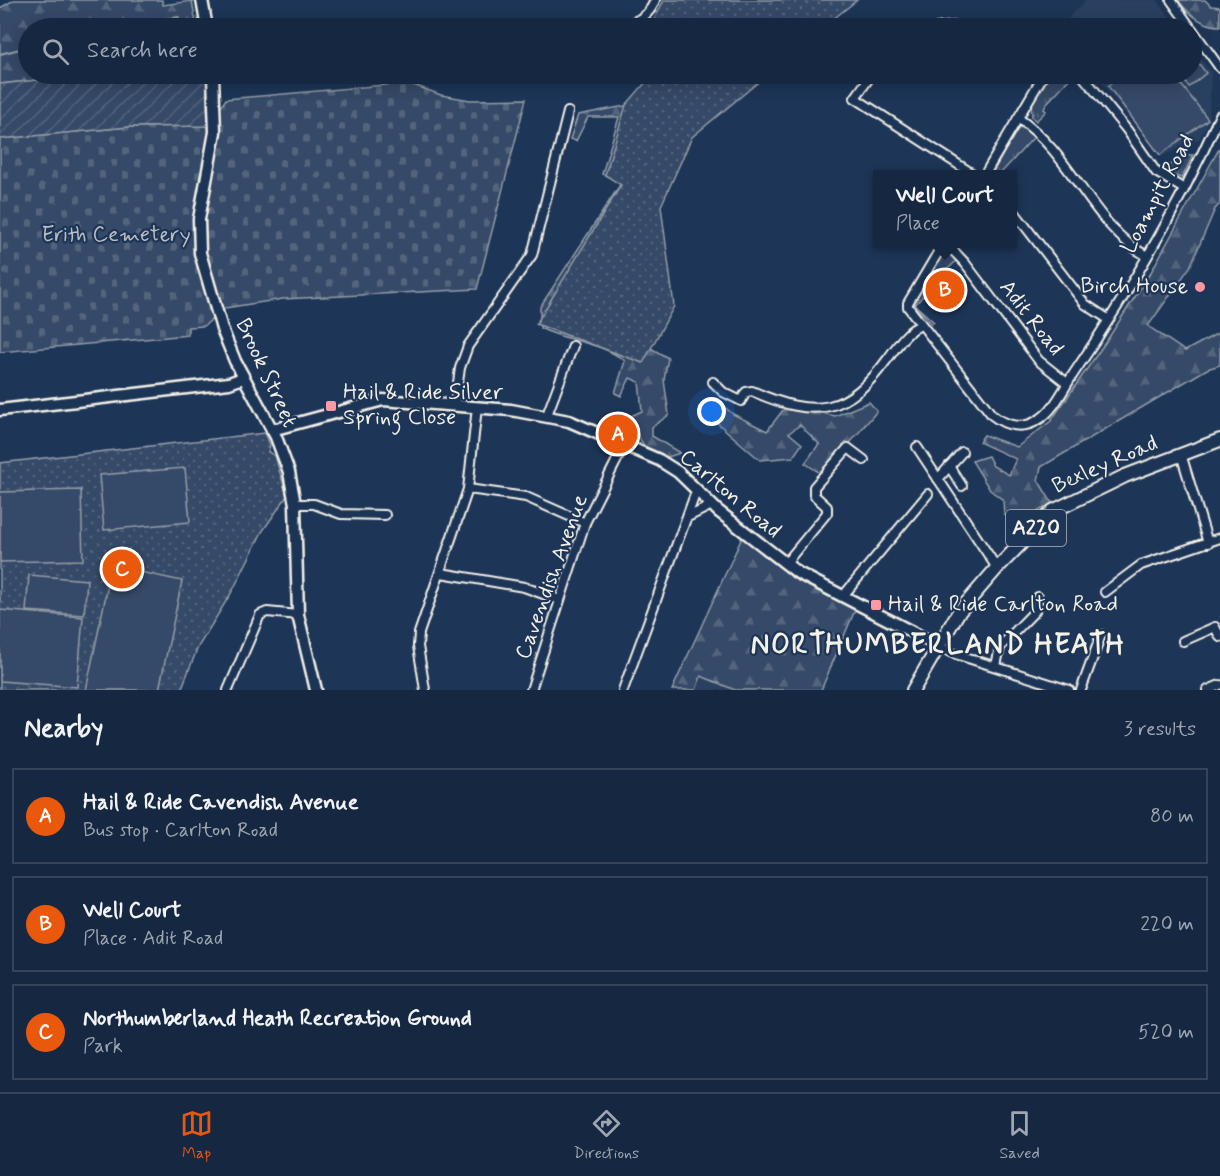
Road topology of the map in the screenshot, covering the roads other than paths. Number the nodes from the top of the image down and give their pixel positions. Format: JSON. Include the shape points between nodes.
{"nodes":[{"id":1,"x":202,"y":0,"type":"edge"},
{"id":2,"x":655,"y":0,"type":"edge"},
{"id":3,"x":1171,"y":0,"type":"edge"},
{"id":4,"x":205,"y":18,"type":"edge"},
{"id":5,"x":641,"y":18,"type":"edge"},
{"id":6,"x":1183,"y":18,"type":"edge"},
{"id":7,"x":1202,"y":44,"type":"edge"},
{"id":8,"x":1220,"y":68,"type":"edge"},
{"id":9,"x":213,"y":84,"type":"edge"},
{"id":10,"x":865,"y":84,"type":"edge"},
{"id":11,"x":1038,"y":84,"type":"edge"},
{"id":12,"x":1089,"y":84,"type":"edge"},
{"id":13,"x":568,"y":112,"type":"dead end"},
{"id":14,"x":1220,"y":115,"type":"edge"},
{"id":15,"x":1018,"y":118,"type":"junction"},
{"id":16,"x":967,"y":170,"type":"edge"},
{"id":17,"x":987,"y":170,"type":"edge"},
{"id":18,"x":1184,"y":189,"type":"junction"},
{"id":19,"x":1017,"y":216,"type":"edge"},
{"id":20,"x":942,"y":248,"type":"edge"},
{"id":21,"x":950,"y":248,"type":"edge"},
{"id":22,"x":1147,"y":256,"type":"junction"},
{"id":23,"x":1108,"y":320,"type":"junction"},
{"id":24,"x":921,"y":325,"type":"junction"},
{"id":25,"x":573,"y":346,"type":"dead end"},
{"id":26,"x":243,"y":378,"type":"junction"},
{"id":27,"x":713,"y":382,"type":"dead end"},
{"id":28,"x":1068,"y":383,"type":"junction"},
{"id":29,"x":455,"y":404,"type":"junction"},
{"id":30,"x":477,"y":407,"type":"junction"},
{"id":31,"x":0,"y":410,"type":"edge"},
{"id":32,"x":547,"y":416,"type":"junction"},
{"id":33,"x":272,"y":430,"type":"junction"},
{"id":34,"x":1220,"y":440,"type":"edge"},
{"id":35,"x":625,"y":444,"type":"junction"},
{"id":36,"x":917,"y":447,"type":"dead end"},
{"id":37,"x":962,"y":452,"type":"dead end"},
{"id":38,"x":1181,"y":454,"type":"junction"},
{"id":39,"x":864,"y":460,"type":"dead end"},
{"id":40,"x":949,"y":466,"type":"junction"},
{"id":41,"x":938,"y":479,"type":"junction"},
{"id":42,"x":962,"y":486,"type":"dead end"},
{"id":43,"x":468,"y":489,"type":"junction"},
{"id":44,"x":697,"y":489,"type":"junction"},
{"id":45,"x":927,"y":494,"type":"dead end"},
{"id":46,"x":295,"y":504,"type":"junction"},
{"id":47,"x":712,"y":505,"type":"junction"},
{"id":48,"x":385,"y":515,"type":"dead end"},
{"id":49,"x":688,"y":517,"type":"junction"},
{"id":50,"x":585,"y":523,"type":"junction"},
{"id":51,"x":1220,"y":538,"type":"edge"},
{"id":52,"x":1208,"y":543,"type":"junction"},
{"id":53,"x":785,"y":564,"type":"junction"},
{"id":54,"x":997,"y":568,"type":"junction"},
{"id":55,"x":441,"y":573,"type":"junction"},
{"id":56,"x":1105,"y":592,"type":"dead end"},
{"id":57,"x":843,"y":596,"type":"junction"},
{"id":58,"x":1038,"y":597,"type":"dead end"},
{"id":59,"x":560,"y":600,"type":"junction"},
{"id":60,"x":298,"y":615,"type":"junction"},
{"id":61,"x":1217,"y":626,"type":"edge"},
{"id":62,"x":1101,"y":635,"type":"dead end"},
{"id":63,"x":1220,"y":637,"type":"edge"},
{"id":64,"x":1183,"y":641,"type":"dead end"},
{"id":65,"x":939,"y":646,"type":"junction"},
{"id":66,"x":996,"y":666,"type":"junction"},
{"id":67,"x":1220,"y":684,"type":"edge"},
{"id":68,"x":228,"y":690,"type":"edge"},
{"id":69,"x":316,"y":690,"type":"edge"},
{"id":70,"x":425,"y":690,"type":"edge"},
{"id":71,"x":531,"y":690,"type":"edge"},
{"id":72,"x":623,"y":690,"type":"edge"},
{"id":73,"x":913,"y":690,"type":"edge"},
{"id":74,"x":1069,"y":690,"type":"edge"},
{"id":75,"x":1081,"y":690,"type":"edge"},
{"id":76,"x":1208,"y":690,"type":"edge"}],
"edges":[{"from":1,"to":4,"type":"street"},
{"from":2,"to":5,"type":"street"},
{"from":3,"to":6,"type":"street"},
{"from":7,"to":8,"type":"street"},
{"from":9,"to":26,"type":"street","name":"Brook Street","via":[[215,132],[199,219],[200,253],[222,328]]},
{"from":10,"to":16,"type":"street","via":[[855,98]]},
{"from":11,"to":15,"type":"street"},
{"from":12,"to":18,"type":"street","via":[[1156,172]]},
{"from":13,"to":29,"type":"street","via":[[532,255],[468,346],[459,368]]},
{"from":14,"to":18,"type":"street","name":"Loampit Road"},
{"from":15,"to":17,"type":"street"},
{"from":15,"to":22,"type":"street","via":[[1044,138],[1124,242]]},
{"from":18,"to":22,"type":"street","name":"Loampit Road"},
{"from":19,"to":23,"type":"street","via":[[1085,304]]},
{"from":20,"to":24,"type":"street","name":"Loampit Road","via":[[908,303]]},
{"from":21,"to":28,"type":"street","name":"Adit Road","via":[[1039,362]]},
{"from":22,"to":23,"type":"street","name":"Loampit Road"},
{"from":23,"to":28,"type":"street","name":"Loampit Road"},
{"from":24,"to":27,"type":"street","via":[[904,338],[868,385],[831,407],[783,405],[752,391],[746,392],[741,401]]},
{"from":24,"to":28,"type":"street","name":"Loampit Road","via":[[987,410],[1004,423],[1023,426],[1037,421]]},
{"from":25,"to":32,"type":"street"},
{"from":26,"to":31,"type":"street","via":[[229,383]]},
{"from":26,"to":33,"type":"street","name":"Brook Street"},
{"from":29,"to":30,"type":"street","name":"Carlton Road"},
{"from":29,"to":33,"type":"street","name":"Carlton Road","via":[[383,400]]},
{"from":30,"to":32,"type":"street","name":"Carlton Road"},
{"from":30,"to":43,"type":"street"},
{"from":32,"to":35,"type":"street","name":"Carlton Road"},
{"from":33,"to":46,"type":"street","name":"Brook Street","via":[[286,462]]},
{"from":34,"to":38,"type":"main road","name":"Bexley Road","number":"A220"},
{"from":35,"to":44,"type":"street","name":"Carlton Road","via":[[678,472]]},
{"from":35,"to":50,"type":"street","name":"Cavendish Avenue"},
{"from":36,"to":41,"type":"street"},
{"from":37,"to":40,"type":"street"},
{"from":38,"to":52,"type":"street"},
{"from":38,"to":54,"type":"main road","name":"Bexley Road","number":"A220","via":[[1053,511]]},
{"from":39,"to":53,"type":"street","via":[[848,448],[814,487],[814,495],[827,507],[827,513]]},
{"from":40,"to":41,"type":"street"},
{"from":40,"to":42,"type":"street"},
{"from":41,"to":54,"type":"street"},
{"from":43,"to":50,"type":"street","via":[[526,497]]},
{"from":43,"to":55,"type":"street"},
{"from":44,"to":47,"type":"street","name":"Carlton Road"},
{"from":44,"to":49,"type":"street"},
{"from":45,"to":57,"type":"street"},
{"from":46,"to":48,"type":"street","via":[[314,504],[341,514]]},
{"from":46,"to":60,"type":"street","name":"Brook Street"},
{"from":47,"to":49,"type":"street"},
{"from":47,"to":53,"type":"street","name":"Carlton Road"},
{"from":49,"to":72,"type":"street"},
{"from":50,"to":59,"type":"street","name":"Cavendish Avenue"},
{"from":51,"to":52,"type":"street"},
{"from":52,"to":56,"type":"street","via":[[1141,565]]},
{"from":53,"to":57,"type":"street","name":"Carlton Road"},
{"from":54,"to":65,"type":"main road","name":"Bexley Road","number":"A220","via":[[958,613]]},
{"from":55,"to":59,"type":"street","via":[[524,587]]},
{"from":55,"to":70,"type":"street","via":[[419,633]]},
{"from":57,"to":65,"type":"street","name":"Carlton Road"},
{"from":58,"to":66,"type":"street","via":[[1035,611],[1000,648]]},
{"from":59,"to":71,"type":"street","name":"Cavendish Avenue"},
{"from":60,"to":68,"type":"street","via":[[260,615]]},
{"from":60,"to":69,"type":"street","name":"Brook Street"},
{"from":61,"to":63,"type":"street"},
{"from":61,"to":64,"type":"street"},
{"from":62,"to":75,"type":"street"},
{"from":65,"to":66,"type":"street"},
{"from":65,"to":73,"type":"main road","name":"Bexley Road","number":"A220"},
{"from":66,"to":74,"type":"street"},
{"from":67,"to":76,"type":"street"}]}
